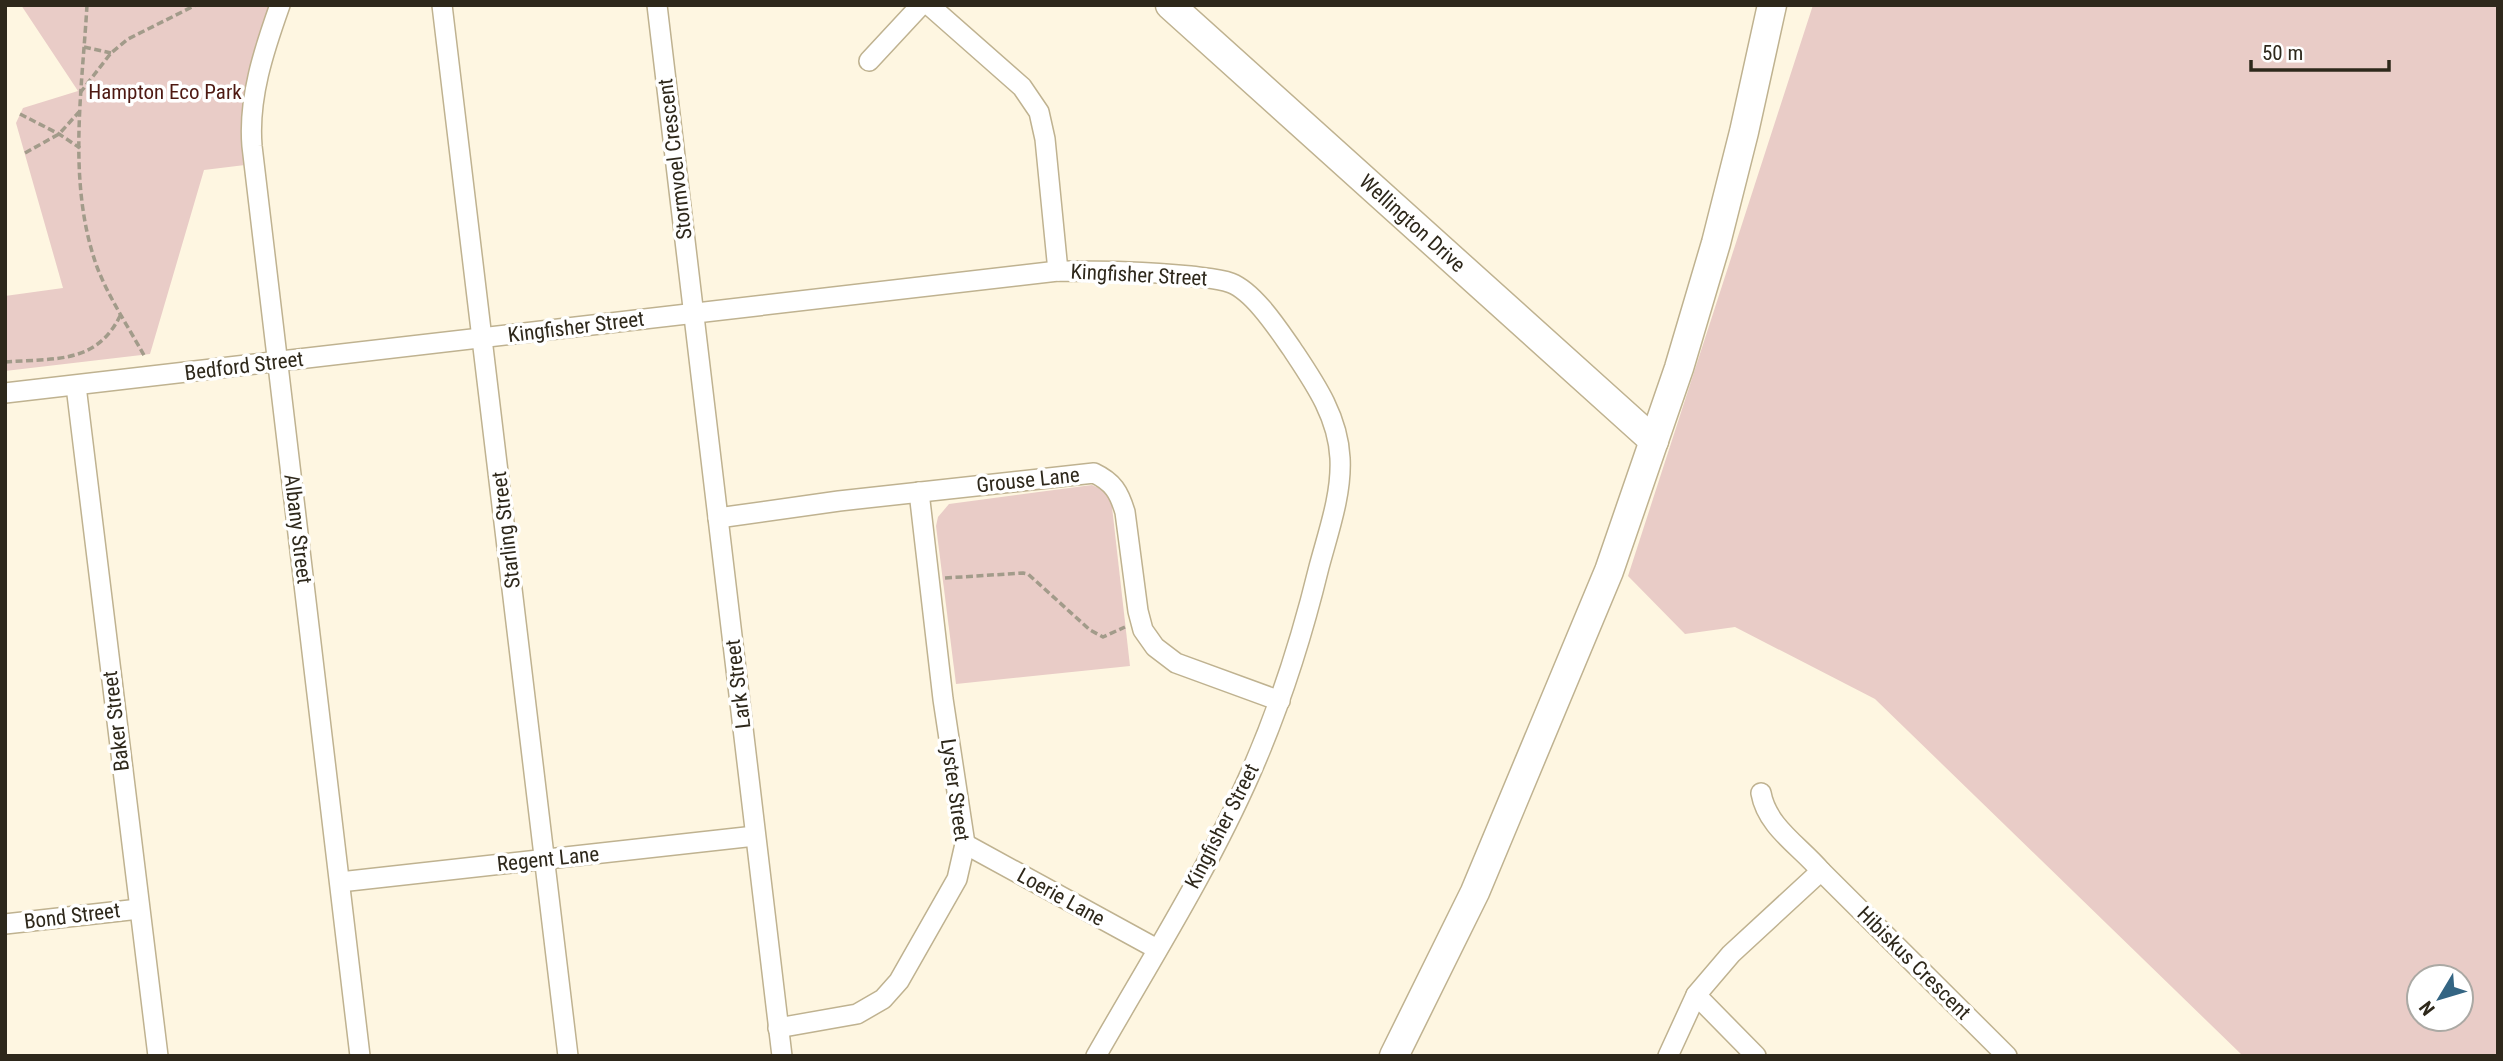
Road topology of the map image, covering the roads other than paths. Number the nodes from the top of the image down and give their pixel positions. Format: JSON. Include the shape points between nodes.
{"nodes":[{"id":1,"x":280,"y":5,"type":"edge"},
{"id":2,"x":442,"y":5,"type":"edge"},
{"id":3,"x":657,"y":5,"type":"edge"},
{"id":4,"x":920,"y":5,"type":"edge"},
{"id":5,"x":929,"y":5,"type":"edge"},
{"id":6,"x":1170,"y":5,"type":"edge"},
{"id":7,"x":1772,"y":5,"type":"edge"},
{"id":8,"x":869,"y":61,"type":"dead end"},
{"id":9,"x":1058,"y":271,"type":"junction"},
{"id":10,"x":694,"y":313,"type":"junction"},
{"id":11,"x":482,"y":338,"type":"junction"},
{"id":12,"x":276,"y":362,"type":"junction"},
{"id":13,"x":76,"y":386,"type":"junction"},
{"id":14,"x":5,"y":393,"type":"edge"},
{"id":15,"x":1654,"y":440,"type":"junction"},
{"id":16,"x":919,"y":492,"type":"junction"},
{"id":17,"x":718,"y":518,"type":"junction"},
{"id":18,"x":1280,"y":701,"type":"junction"},
{"id":19,"x":1761,"y":793,"type":"dead end"},
{"id":20,"x":755,"y":836,"type":"junction"},
{"id":21,"x":965,"y":844,"type":"junction"},
{"id":22,"x":545,"y":859,"type":"junction"},
{"id":23,"x":1821,"y":871,"type":"junction"},
{"id":24,"x":340,"y":882,"type":"junction"},
{"id":25,"x":139,"y":909,"type":"junction"},
{"id":26,"x":5,"y":924,"type":"edge"},
{"id":27,"x":1157,"y":949,"type":"junction"},
{"id":28,"x":1696,"y":995,"type":"junction"},
{"id":29,"x":778,"y":1028,"type":"junction"},
{"id":30,"x":158,"y":1056,"type":"edge"},
{"id":31,"x":360,"y":1056,"type":"edge"},
{"id":32,"x":568,"y":1056,"type":"edge"},
{"id":33,"x":782,"y":1056,"type":"edge"},
{"id":34,"x":1096,"y":1056,"type":"edge"},
{"id":35,"x":1394,"y":1056,"type":"edge"},
{"id":36,"x":1668,"y":1056,"type":"edge"},
{"id":37,"x":1756,"y":1056,"type":"edge"},
{"id":38,"x":2007,"y":1056,"type":"edge"}],
"edges":[{"from":1,"to":12,"type":"street","name":"Albany Street","via":[[257,82],[250,127]]},
{"from":2,"to":11,"type":"street","name":"Starling Street"},
{"from":3,"to":10,"type":"street","name":"Stormvoel Crescent"},
{"from":4,"to":8,"type":"street"},
{"from":5,"to":9,"type":"street","via":[[1022,87],[1039,112]]},
{"from":6,"to":15,"type":"main road","name":"Wellington Drive"},
{"from":7,"to":15,"type":"main road","via":[[1716,243]]},
{"from":9,"to":10,"type":"street","name":"Kingfisher Street"},
{"from":9,"to":18,"type":"street","name":"Kingfisher Street","via":[[1168,273],[1233,284],[1255,301],[1320,391],[1335,427],[1340,459],[1337,489],[1304,629]]},
{"from":10,"to":11,"type":"street","name":"Kingfisher Street"},
{"from":10,"to":17,"type":"street","name":"Lark Street"},
{"from":11,"to":12,"type":"street","name":"Bedford Street"},
{"from":11,"to":22,"type":"street","name":"Starling Street"},
{"from":12,"to":13,"type":"street","name":"Bedford Street"},
{"from":12,"to":24,"type":"street","name":"Albany Street"},
{"from":13,"to":14,"type":"street","name":"Bedford Street"},
{"from":13,"to":25,"type":"street","name":"Baker Street"},
{"from":15,"to":35,"type":"main road","via":[[1609,571],[1480,880]]},
{"from":16,"to":17,"type":"street","name":"Grouse Lane"},
{"from":16,"to":18,"type":"street","name":"Grouse Lane","via":[[1094,473],[1112,483],[1121,498],[1138,611],[1143,630],[1155,647],[1176,663]]},
{"from":16,"to":21,"type":"street","name":"Lyster Street"},
{"from":17,"to":20,"type":"street","name":"Lark Street"},
{"from":18,"to":27,"type":"street","name":"Kingfisher Street","via":[[1216,844]]},
{"from":19,"to":23,"type":"street","name":"Hibiskus Crescent","via":[[1771,820]]},
{"from":20,"to":22,"type":"street","name":"Regent Lane"},
{"from":20,"to":29,"type":"street","name":"Lark Street"},
{"from":21,"to":27,"type":"street","name":"Loerie Lane"},
{"from":21,"to":29,"type":"street","name":"Lyster Street","via":[[957,878],[899,981],[883,999],[857,1014]]},
{"from":22,"to":24,"type":"street","name":"Regent Lane"},
{"from":22,"to":32,"type":"street","name":"Starling Street"},
{"from":23,"to":28,"type":"street","via":[[1731,954]]},
{"from":23,"to":38,"type":"street","name":"Hibiskus Crescent"},
{"from":24,"to":31,"type":"street","name":"Albany Street"},
{"from":25,"to":26,"type":"street","name":"Bond Street"},
{"from":25,"to":30,"type":"street","name":"Baker Street"},
{"from":27,"to":34,"type":"street","name":"Kingfisher Street"},
{"from":28,"to":36,"type":"street"},
{"from":28,"to":37,"type":"street"},
{"from":29,"to":33,"type":"street","name":"Lark Street"}]}
